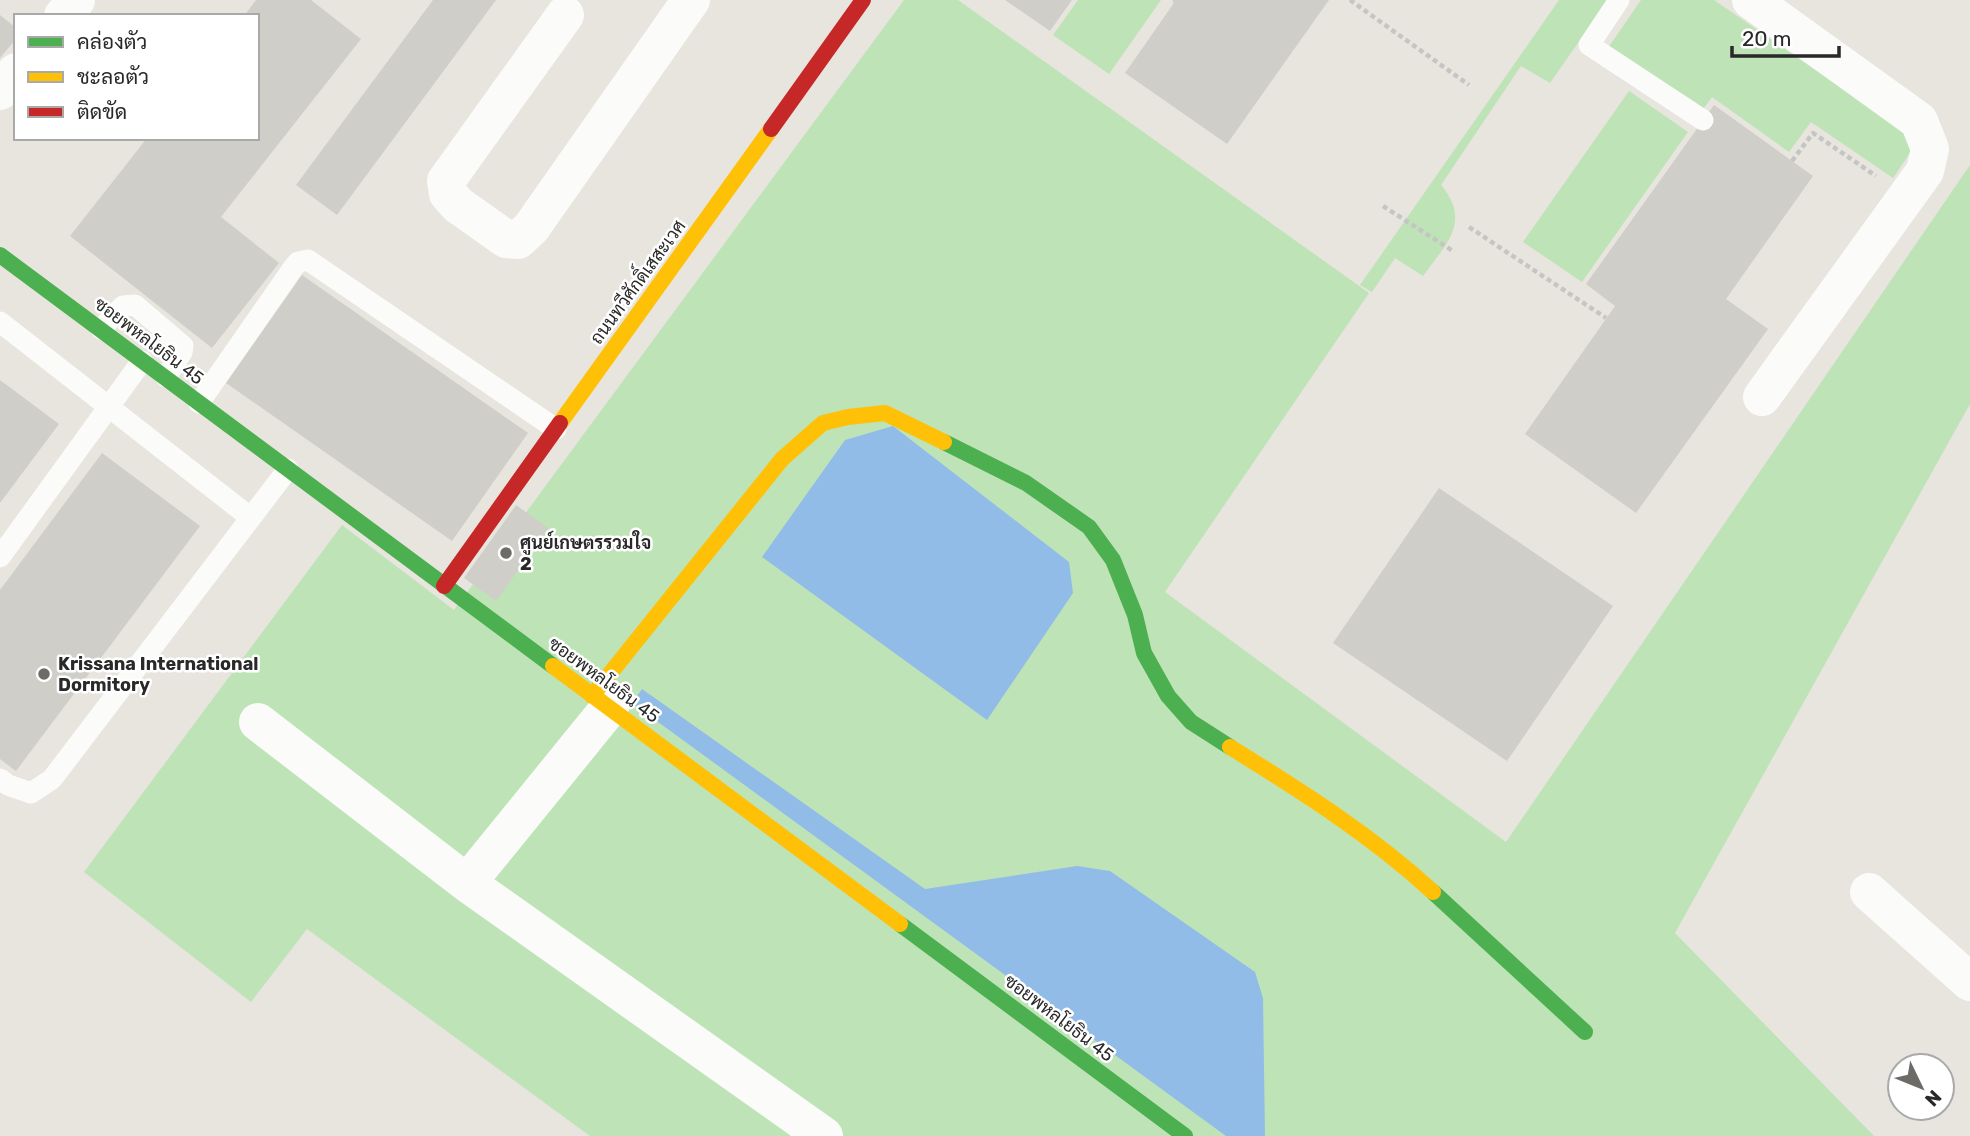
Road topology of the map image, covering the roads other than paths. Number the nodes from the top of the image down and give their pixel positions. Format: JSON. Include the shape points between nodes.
{"nodes":[{"id":1,"x":76,"y":0,"type":"edge"},
{"id":2,"x":691,"y":0,"type":"edge"},
{"id":3,"x":863,"y":0,"type":"edge"},
{"id":4,"x":1619,"y":0,"type":"edge"},
{"id":5,"x":1751,"y":0,"type":"edge"},
{"id":6,"x":65,"y":14,"type":"edge"},
{"id":7,"x":565,"y":15,"type":"dead end"},
{"id":8,"x":14,"y":74,"type":"edge"},
{"id":9,"x":0,"y":91,"type":"edge"},
{"id":10,"x":1703,"y":120,"type":"dead end"},
{"id":11,"x":2,"y":260,"type":"edge"},
{"id":12,"x":0,"y":322,"type":"edge"},
{"id":13,"x":101,"y":329,"type":"junction"},
{"id":14,"x":142,"y":361,"type":"junction"},
{"id":15,"x":166,"y":377,"type":"junction"},
{"id":16,"x":1762,"y":397,"type":"dead end"},
{"id":17,"x":199,"y":403,"type":"junction"},
{"id":18,"x":110,"y":408,"type":"junction"},
{"id":19,"x":556,"y":429,"type":"junction"},
{"id":20,"x":288,"y":469,"type":"junction"},
{"id":21,"x":251,"y":518,"type":"junction"},
{"id":22,"x":0,"y":556,"type":"edge"},
{"id":23,"x":444,"y":586,"type":"junction"},
{"id":24,"x":601,"y":701,"type":"junction"},
{"id":25,"x":258,"y":722,"type":"dead end"},
{"id":26,"x":0,"y":779,"type":"edge"},
{"id":27,"x":467,"y":883,"type":"junction"},
{"id":28,"x":1869,"y":891,"type":"dead end"},
{"id":29,"x":1970,"y":982,"type":"edge"},
{"id":30,"x":1585,"y":1032,"type":"dead end"},
{"id":31,"x":824,"y":1136,"type":"edge"},
{"id":32,"x":1185,"y":1136,"type":"edge"}],
"edges":[{"from":1,"to":6,"type":"street"},
{"from":2,"to":7,"type":"street","via":[[531,228],[518,240],[506,239],[458,205],[448,194],[446,181]]},
{"from":3,"to":19,"type":"street","name":"ถนนทวีศักดิ์เสสะเวศ"},
{"from":4,"to":10,"type":"lane","via":[[1589,45]]},
{"from":5,"to":16,"type":"street","via":[[1919,121],[1930,149],[1925,171]]},
{"from":8,"to":9,"type":"street"},
{"from":11,"to":13,"type":"street","name":"ซอยพหลโยธิน 45"},
{"from":12,"to":18,"type":"lane"},
{"from":13,"to":14,"type":"street","name":"ซอยพหลโยธิน 45"},
{"from":13,"to":15,"type":"lane","via":[[123,306],[135,305],[183,346]]},
{"from":14,"to":15,"type":"street","name":"ซอยพหลโยธิน 45"},
{"from":14,"to":18,"type":"lane"},
{"from":15,"to":17,"type":"street","name":"ซอยพหลโยธิน 45"},
{"from":17,"to":19,"type":"lane","via":[[293,268],[308,260]]},
{"from":17,"to":20,"type":"street","name":"ซอยพหลโยธิน 45"},
{"from":18,"to":21,"type":"lane"},
{"from":18,"to":22,"type":"lane"},
{"from":19,"to":23,"type":"street","name":"ถนนทวีศักดิ์เสสะเวศ"},
{"from":20,"to":21,"type":"lane"},
{"from":20,"to":23,"type":"street","name":"ซอยพหลโยธิน 45"},
{"from":21,"to":26,"type":"lane","via":[[52,779],[31,793]]},
{"from":23,"to":24,"type":"street","name":"ซอยพหลโยธิน 45"},
{"from":24,"to":27,"type":"street"},
{"from":24,"to":30,"type":"street","via":[[782,459],[823,424],[885,413],[1026,483],[1088,527],[1113,560],[1144,653],[1168,696],[1191,722],[1329,808],[1397,859]]},
{"from":24,"to":32,"type":"street","name":"ซอยพหลโยธิน 45"},
{"from":25,"to":27,"type":"street"},
{"from":27,"to":31,"type":"street"},
{"from":28,"to":29,"type":"street"}]}
